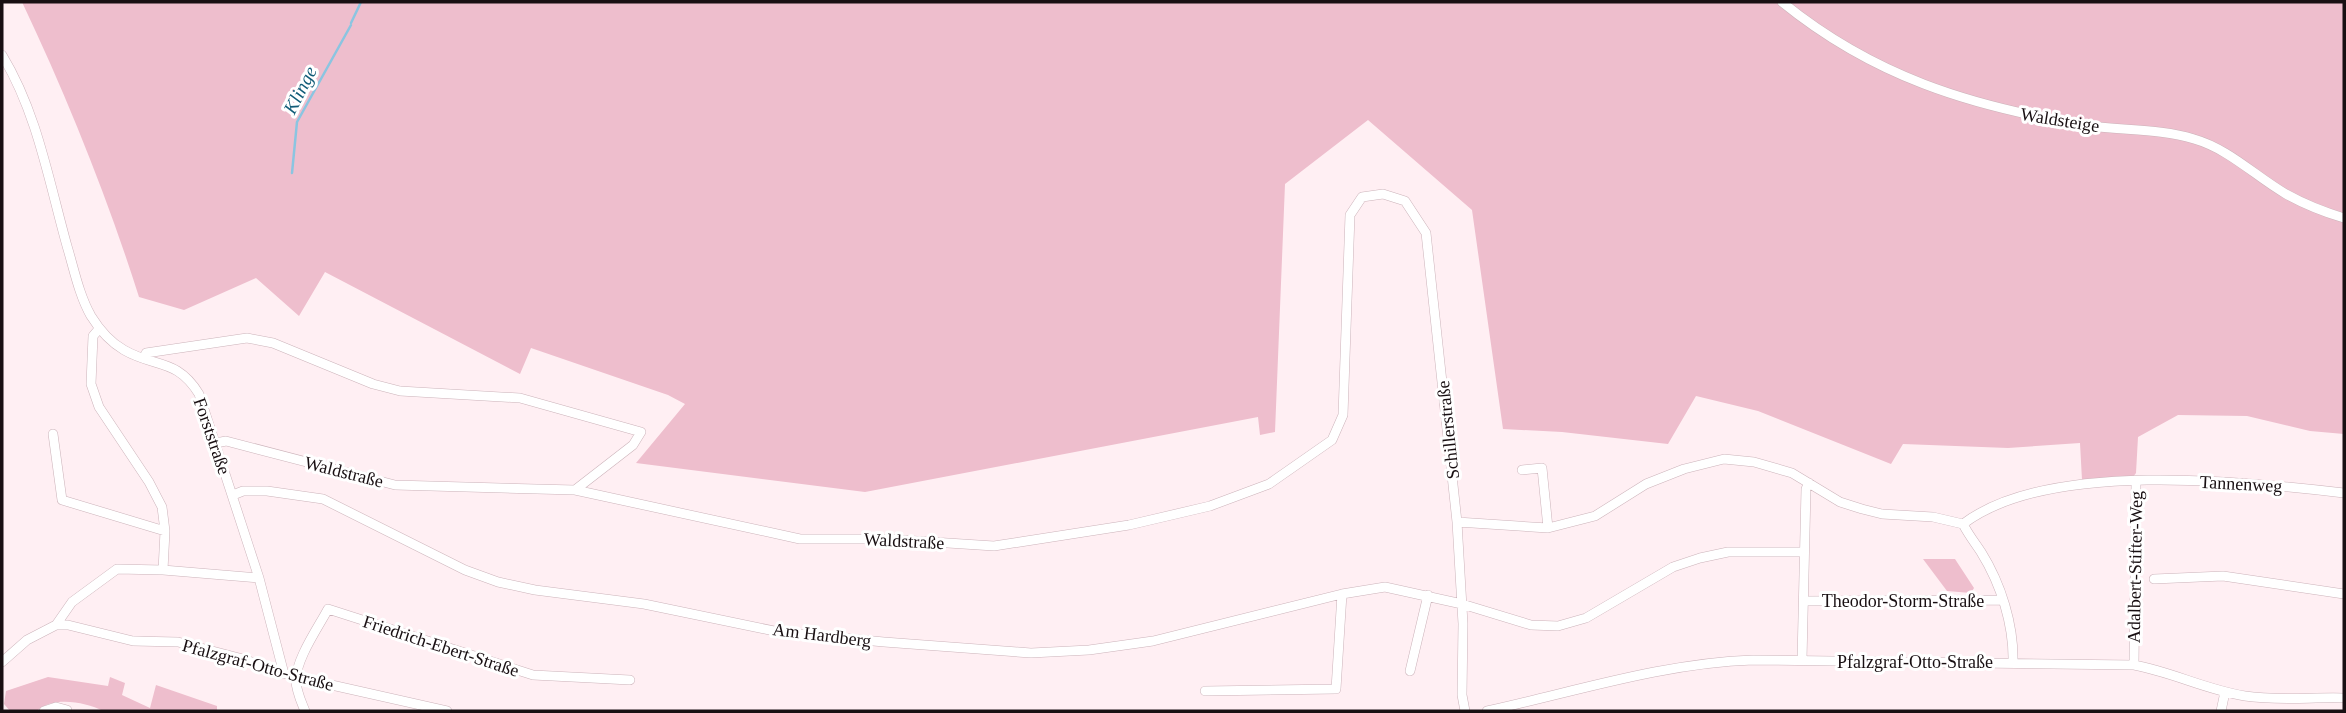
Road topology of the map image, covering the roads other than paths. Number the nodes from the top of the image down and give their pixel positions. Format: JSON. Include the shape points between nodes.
{"nodes":[{"id":1,"x":1782,"y":2,"type":"edge"},
{"id":2,"x":2,"y":55,"type":"edge"},
{"id":3,"x":1362,"y":197,"type":"joint"},
{"id":4,"x":2344,"y":218,"type":"edge"},
{"id":5,"x":99,"y":329,"type":"junction"},
{"id":6,"x":144,"y":358,"type":"junction"},
{"id":7,"x":53,"y":435,"type":"dead end"},
{"id":8,"x":216,"y":443,"type":"junction"},
{"id":9,"x":1522,"y":470,"type":"dead end"},
{"id":10,"x":2136,"y":482,"type":"junction"},
{"id":11,"x":1809,"y":483,"type":"junction"},
{"id":12,"x":575,"y":490,"type":"junction"},
{"id":13,"x":2344,"y":493,"type":"edge"},
{"id":14,"x":233,"y":495,"type":"junction"},
{"id":15,"x":1457,"y":522,"type":"junction"},
{"id":16,"x":1963,"y":524,"type":"junction"},
{"id":17,"x":1548,"y":528,"type":"junction"},
{"id":18,"x":165,"y":531,"type":"junction"},
{"id":19,"x":1804,"y":552,"type":"junction"},
{"id":20,"x":163,"y":570,"type":"junction"},
{"id":21,"x":259,"y":578,"type":"junction"},
{"id":22,"x":2154,"y":579,"type":"dead end"},
{"id":23,"x":1342,"y":594,"type":"junction"},
{"id":24,"x":2344,"y":594,"type":"edge"},
{"id":25,"x":1428,"y":595,"type":"junction"},
{"id":26,"x":2003,"y":600,"type":"junction"},
{"id":27,"x":1804,"y":601,"type":"junction"},
{"id":28,"x":1462,"y":604,"type":"junction"},
{"id":29,"x":56,"y":625,"type":"junction"},
{"id":30,"x":1802,"y":660,"type":"junction"},
{"id":31,"x":2,"y":662,"type":"edge"},
{"id":32,"x":2013,"y":663,"type":"junction"},
{"id":33,"x":2134,"y":665,"type":"junction"},
{"id":34,"x":1410,"y":671,"type":"dead end"},
{"id":35,"x":284,"y":674,"type":"junction"},
{"id":36,"x":296,"y":677,"type":"junction"},
{"id":37,"x":630,"y":680,"type":"dead end"},
{"id":38,"x":1205,"y":691,"type":"dead end"},
{"id":39,"x":2225,"y":692,"type":"junction"},
{"id":40,"x":2344,"y":698,"type":"edge"},
{"id":41,"x":67,"y":707,"type":"edge"},
{"id":42,"x":44,"y":711,"type":"edge"},
{"id":43,"x":306,"y":711,"type":"edge"},
{"id":44,"x":447,"y":711,"type":"edge"},
{"id":45,"x":1465,"y":711,"type":"edge"},
{"id":46,"x":1486,"y":711,"type":"edge"},
{"id":47,"x":2221,"y":711,"type":"edge"}],
"edges":[{"from":1,"to":4,"type":"street","name":"Waldsteige","via":[[1816,29],[1930,88],[2026,115],[2196,139],[2234,157],[2314,209]]},
{"from":2,"to":5,"type":"street","name":"Forststraße","via":[[26,100],[81,294]]},
{"from":3,"to":12,"type":"street","name":"Waldstraße","via":[[1350,215],[1343,415],[1332,440],[1269,484],[1210,506],[1129,525],[994,546],[800,539]]},
{"from":3,"to":15,"type":"street","name":"Schillerstraße","via":[[1383,194],[1405,201],[1426,233]]},
{"from":5,"to":6,"type":"street","name":"Forststraße","via":[[125,350]]},
{"from":5,"to":18,"type":"street","via":[[93,336],[91,384],[99,407],[162,506]]},
{"from":6,"to":8,"type":"street","name":"Forststraße","via":[[190,379]]},
{"from":6,"to":12,"type":"street","via":[[146,353],[247,338],[273,343],[400,391],[520,398],[641,432],[634,445]]},
{"from":7,"to":18,"type":"street","via":[[62,500]]},
{"from":8,"to":12,"type":"street","name":"Waldstraße","via":[[226,441],[395,485]]},
{"from":8,"to":14,"type":"street","name":"Forststraße"},
{"from":9,"to":17,"type":"street","via":[[1542,468]]},
{"from":10,"to":13,"type":"street","name":"Tannenweg","via":[[2225,481]]},
{"from":10,"to":16,"type":"street","name":"Adalbert-Stifter-Weg","via":[[2055,488],[1999,503]]},
{"from":10,"to":33,"type":"street","name":"Adalbert-Stifter-Weg"},
{"from":11,"to":16,"type":"street","via":[[1862,509]]},
{"from":11,"to":17,"type":"street","via":[[1754,462],[1724,459],[1646,484],[1595,516]]},
{"from":11,"to":19,"type":"street"},
{"from":14,"to":21,"type":"street","name":"Forststraße"},
{"from":14,"to":23,"type":"street","name":"Am Hardberg","via":[[267,491],[323,499],[465,570],[524,588],[644,604],[779,632],[884,642],[1031,653],[1089,650],[1153,641]]},
{"from":15,"to":17,"type":"street"},
{"from":15,"to":28,"type":"street","name":"Schillerstraße"},
{"from":16,"to":26,"type":"street"},
{"from":18,"to":20,"type":"street"},
{"from":19,"to":27,"type":"street"},
{"from":19,"to":28,"type":"street","name":"Am Hardberg","via":[[1728,552],[1700,558],[1673,567],[1586,618],[1558,626],[1531,625]]},
{"from":20,"to":21,"type":"street"},
{"from":20,"to":29,"type":"street","via":[[117,569],[72,602]]},
{"from":21,"to":35,"type":"street","name":"Forststraße"},
{"from":22,"to":24,"type":"street","via":[[2223,576]]},
{"from":23,"to":25,"type":"street","name":"Am Hardberg","via":[[1385,587]]},
{"from":23,"to":38,"type":"street","via":[[1336,689]]},
{"from":25,"to":28,"type":"street","name":"Am Hardberg"},
{"from":25,"to":34,"type":"street"},
{"from":26,"to":27,"type":"street","name":"Theodor-Storm-Straße"},
{"from":26,"to":32,"type":"street","via":[[2014,646]]},
{"from":27,"to":30,"type":"street"},
{"from":28,"to":45,"type":"street","name":"Schillerstraße"},
{"from":29,"to":31,"type":"street","via":[[27,640]]},
{"from":29,"to":35,"type":"street","name":"Pfalzgraf-Otto-Straße","via":[[133,642],[178,642]]},
{"from":30,"to":32,"type":"street","name":"Pfalzgraf-Otto-Straße"},
{"from":30,"to":46,"type":"street","name":"Pfalzgraf-Otto-Straße","via":[[1701,663]]},
{"from":32,"to":33,"type":"street","name":"Pfalzgraf-Otto-Straße"},
{"from":33,"to":39,"type":"street","name":"Pfalzgraf-Otto-Straße"},
{"from":35,"to":36,"type":"street","name":"Pfalzgraf-Otto-Straße"},
{"from":36,"to":37,"type":"street","name":"Friedrich-Ebert-Straße","via":[[328,609],[533,675]]},
{"from":36,"to":43,"type":"street"},
{"from":36,"to":44,"type":"street","name":"Pfalzgraf-Otto-Straße"},
{"from":39,"to":40,"type":"street","name":"Pfalzgraf-Otto-Straße","via":[[2248,697]]},
{"from":39,"to":47,"type":"street"},
{"from":41,"to":42,"type":"street"}]}
